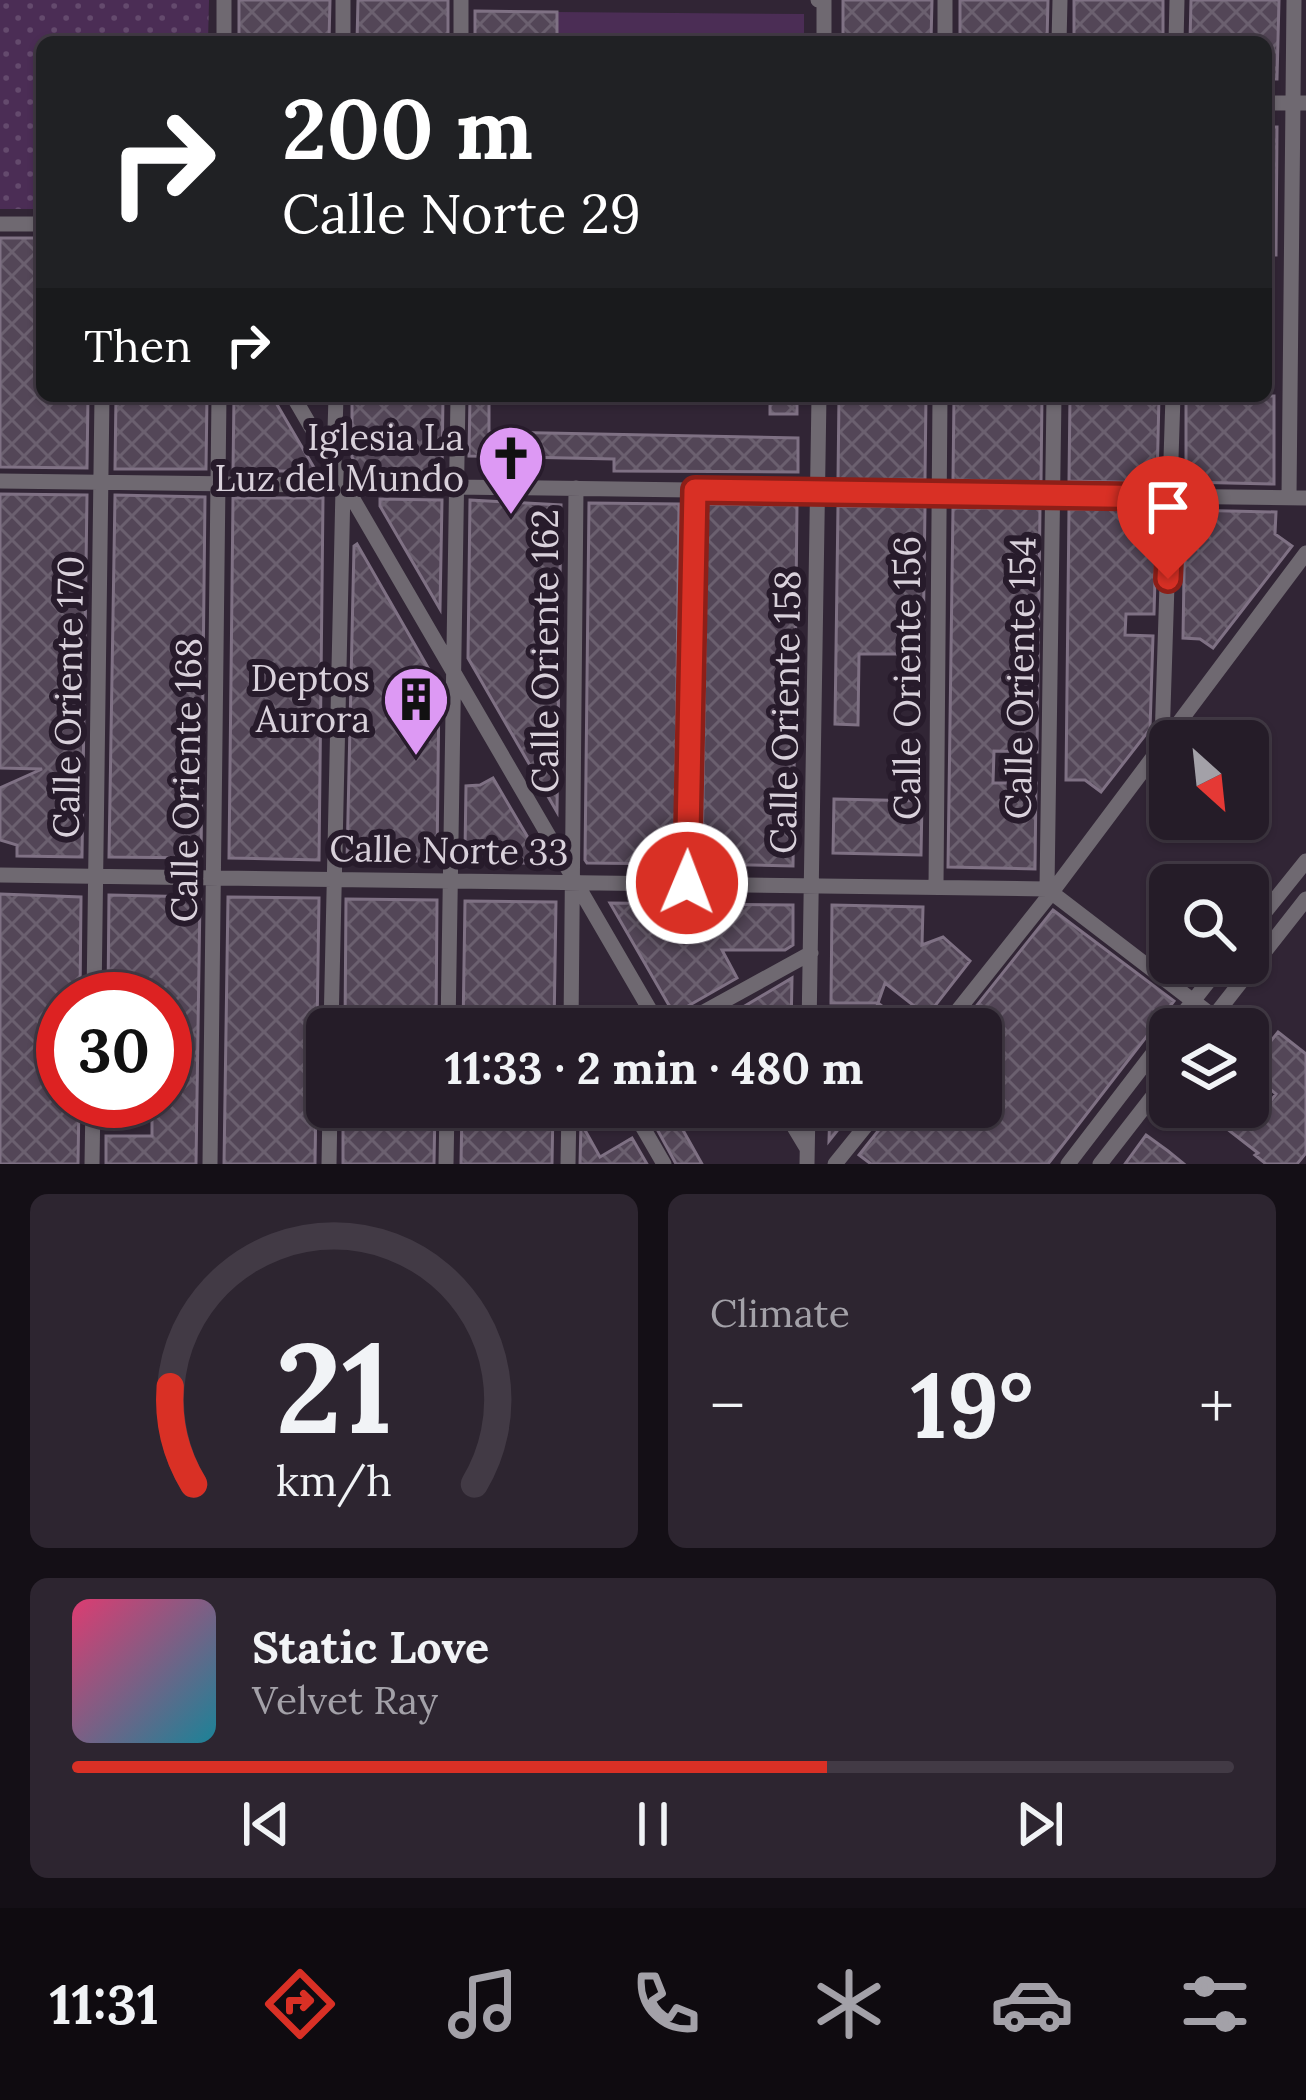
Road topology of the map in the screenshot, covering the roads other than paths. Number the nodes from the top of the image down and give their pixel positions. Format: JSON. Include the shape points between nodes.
{"nodes":[{"id":1,"x":224,"y":0,"type":"edge"},
{"id":2,"x":343,"y":0,"type":"edge"},
{"id":3,"x":461,"y":0,"type":"edge"},
{"id":4,"x":821,"y":0,"type":"edge"},
{"id":5,"x":945,"y":0,"type":"edge"},
{"id":6,"x":1060,"y":0,"type":"edge"},
{"id":7,"x":1177,"y":0,"type":"edge"},
{"id":8,"x":1294,"y":0,"type":"edge"},
{"id":9,"x":224,"y":36,"type":"edge"},
{"id":10,"x":343,"y":36,"type":"edge"},
{"id":11,"x":460,"y":36,"type":"edge"},
{"id":12,"x":824,"y":36,"type":"edge"},
{"id":13,"x":945,"y":36,"type":"edge"},
{"id":14,"x":1059,"y":36,"type":"edge"},
{"id":15,"x":1177,"y":36,"type":"edge"},
{"id":16,"x":1299,"y":103,"type":"edge"},
{"id":17,"x":0,"y":224,"type":"edge"},
{"id":18,"x":36,"y":224,"type":"edge"},
{"id":19,"x":102,"y":402,"type":"edge"},
{"id":20,"x":219,"y":402,"type":"edge"},
{"id":21,"x":296,"y":402,"type":"edge"},
{"id":22,"x":336,"y":402,"type":"edge"},
{"id":23,"x":458,"y":402,"type":"edge"},
{"id":24,"x":819,"y":402,"type":"edge"},
{"id":25,"x":940,"y":402,"type":"edge"},
{"id":26,"x":1054,"y":402,"type":"edge"},
{"id":27,"x":1173,"y":402,"type":"edge"},
{"id":28,"x":334,"y":467,"type":"junction"},
{"id":29,"x":0,"y":481,"type":"edge"},
{"id":30,"x":102,"y":482,"type":"junction"},
{"id":31,"x":220,"y":484,"type":"junction"},
{"id":32,"x":343,"y":484,"type":"junction"},
{"id":33,"x":457,"y":486,"type":"junction"},
{"id":34,"x":576,"y":488,"type":"junction"},
{"id":35,"x":695,"y":490,"type":"junction"},
{"id":36,"x":817,"y":492,"type":"junction"},
{"id":37,"x":939,"y":493,"type":"junction"},
{"id":38,"x":1052,"y":495,"type":"junction"},
{"id":39,"x":1172,"y":497,"type":"junction"},
{"id":40,"x":1297,"y":498,"type":"edge"},
{"id":41,"x":1306,"y":554,"type":"edge"},
{"id":42,"x":452,"y":671,"type":"junction"},
{"id":43,"x":1163,"y":720,"type":"edge"},
{"id":44,"x":1180,"y":720,"type":"edge"},
{"id":45,"x":1149,"y":760,"type":"edge"},
{"id":46,"x":1306,"y":861,"type":"edge"},
{"id":47,"x":0,"y":875,"type":"edge"},
{"id":48,"x":95,"y":875,"type":"junction"},
{"id":49,"x":216,"y":876,"type":"junction"},
{"id":50,"x":334,"y":878,"type":"junction"},
{"id":51,"x":450,"y":881,"type":"junction"},
{"id":52,"x":574,"y":883,"type":"junction"},
{"id":53,"x":687,"y":883,"type":"junction"},
{"id":54,"x":813,"y":885,"type":"junction"},
{"id":55,"x":936,"y":887,"type":"junction"},
{"id":56,"x":1049,"y":890,"type":"junction"},
{"id":57,"x":1306,"y":899,"type":"edge"},
{"id":58,"x":1269,"y":907,"type":"edge"},
{"id":59,"x":811,"y":953,"type":"junction"},
{"id":60,"x":94,"y":972,"type":"edge"},
{"id":61,"x":1206,"y":984,"type":"edge"},
{"id":62,"x":1193,"y":1000,"type":"junction"},
{"id":63,"x":720,"y":1004,"type":"junction"},
{"id":64,"x":331,"y":1008,"type":"edge"},
{"id":65,"x":448,"y":1008,"type":"edge"},
{"id":66,"x":571,"y":1008,"type":"edge"},
{"id":67,"x":648,"y":1008,"type":"edge"},
{"id":68,"x":712,"y":1008,"type":"edge"},
{"id":69,"x":722,"y":1008,"type":"edge"},
{"id":70,"x":810,"y":1008,"type":"edge"},
{"id":71,"x":959,"y":1008,"type":"edge"},
{"id":72,"x":1187,"y":1008,"type":"edge"},
{"id":73,"x":1199,"y":1008,"type":"edge"},
{"id":74,"x":1221,"y":1008,"type":"edge"},
{"id":75,"x":1149,"y":1059,"type":"edge"},
{"id":76,"x":1149,"y":1101,"type":"edge"},
{"id":77,"x":93,"y":1128,"type":"edge"},
{"id":78,"x":330,"y":1128,"type":"edge"},
{"id":79,"x":446,"y":1128,"type":"edge"},
{"id":80,"x":569,"y":1128,"type":"edge"},
{"id":81,"x":644,"y":1128,"type":"edge"},
{"id":82,"x":792,"y":1128,"type":"edge"},
{"id":83,"x":864,"y":1128,"type":"edge"},
{"id":84,"x":807,"y":1157,"type":"edge"},
{"id":85,"x":92,"y":1164,"type":"edge"},
{"id":86,"x":210,"y":1164,"type":"edge"},
{"id":87,"x":329,"y":1164,"type":"edge"},
{"id":88,"x":446,"y":1164,"type":"edge"},
{"id":89,"x":568,"y":1164,"type":"edge"},
{"id":90,"x":664,"y":1164,"type":"edge"},
{"id":91,"x":836,"y":1164,"type":"edge"},
{"id":92,"x":1068,"y":1164,"type":"edge"},
{"id":93,"x":1100,"y":1164,"type":"edge"}],
"edges":[{"from":1,"to":9,"type":"street"},
{"from":2,"to":10,"type":"street"},
{"from":3,"to":11,"type":"street"},
{"from":4,"to":12,"type":"street"},
{"from":5,"to":13,"type":"street"},
{"from":6,"to":14,"type":"street"},
{"from":7,"to":15,"type":"street"},
{"from":8,"to":16,"type":"street"},
{"from":16,"to":40,"type":"street"},
{"from":17,"to":18,"type":"street"},
{"from":19,"to":30,"type":"street","name":"Calle Oriente 170"},
{"from":20,"to":31,"type":"street","name":"Calle Oriente 168"},
{"from":21,"to":28,"type":"street"},
{"from":22,"to":28,"type":"street"},
{"from":23,"to":33,"type":"street"},
{"from":24,"to":36,"type":"street","name":"Calle Oriente 158"},
{"from":25,"to":37,"type":"street","name":"Calle Oriente 156"},
{"from":26,"to":38,"type":"street","name":"Calle Oriente 154"},
{"from":27,"to":39,"type":"street"},
{"from":28,"to":32,"type":"street"},
{"from":29,"to":30,"type":"street"},
{"from":30,"to":31,"type":"street"},
{"from":30,"to":48,"type":"street","name":"Calle Oriente 170"},
{"from":31,"to":32,"type":"street"},
{"from":31,"to":49,"type":"street","name":"Calle Oriente 168"},
{"from":32,"to":33,"type":"street"},
{"from":32,"to":42,"type":"street"},
{"from":32,"to":50,"type":"street"},
{"from":33,"to":34,"type":"street"},
{"from":33,"to":42,"type":"street"},
{"from":34,"to":35,"type":"street"},
{"from":34,"to":52,"type":"street","name":"Calle Oriente 162"},
{"from":35,"to":36,"type":"street"},
{"from":35,"to":53,"type":"street"},
{"from":36,"to":37,"type":"street"},
{"from":36,"to":54,"type":"street","name":"Calle Oriente 158"},
{"from":37,"to":38,"type":"street"},
{"from":37,"to":55,"type":"street","name":"Calle Oriente 156"},
{"from":38,"to":39,"type":"street"},
{"from":38,"to":56,"type":"street","name":"Calle Oriente 154"},
{"from":39,"to":40,"type":"street"},
{"from":39,"to":43,"type":"street"},
{"from":41,"to":44,"type":"street"},
{"from":42,"to":51,"type":"street"},
{"from":42,"to":52,"type":"street"},
{"from":45,"to":56,"type":"street"},
{"from":46,"to":58,"type":"street"},
{"from":47,"to":48,"type":"street","name":"Calle Norte 33"},
{"from":48,"to":49,"type":"street","name":"Calle Norte 33"},
{"from":48,"to":60,"type":"street","name":"Calle Oriente 170"},
{"from":49,"to":50,"type":"street","name":"Calle Norte 33"},
{"from":49,"to":86,"type":"street","name":"Calle Oriente 168"},
{"from":50,"to":51,"type":"street","name":"Calle Norte 33"},
{"from":50,"to":64,"type":"street"},
{"from":51,"to":52,"type":"street","name":"Calle Norte 33"},
{"from":51,"to":65,"type":"street"},
{"from":52,"to":53,"type":"street","name":"Calle Norte 33"},
{"from":52,"to":66,"type":"street","name":"Calle Oriente 162"},
{"from":52,"to":67,"type":"street"},
{"from":53,"to":54,"type":"street","name":"Calle Norte 33"},
{"from":54,"to":55,"type":"street","name":"Calle Norte 33"},
{"from":54,"to":59,"type":"street","name":"Calle Oriente 158"},
{"from":55,"to":56,"type":"street","name":"Calle Norte 33"},
{"from":56,"to":62,"type":"street"},
{"from":56,"to":71,"type":"street"},
{"from":57,"to":74,"type":"street"},
{"from":59,"to":63,"type":"street"},
{"from":59,"to":70,"type":"street","name":"Calle Oriente 158"},
{"from":61,"to":62,"type":"street"},
{"from":62,"to":72,"type":"street"},
{"from":62,"to":73,"type":"street"},
{"from":63,"to":68,"type":"street"},
{"from":63,"to":69,"type":"street"},
{"from":75,"to":92,"type":"street"},
{"from":76,"to":93,"type":"street"},
{"from":77,"to":85,"type":"street"},
{"from":78,"to":87,"type":"street"},
{"from":79,"to":88,"type":"street"},
{"from":80,"to":89,"type":"street"},
{"from":81,"to":90,"type":"street"},
{"from":82,"to":84,"type":"street"},
{"from":83,"to":91,"type":"street"}]}
